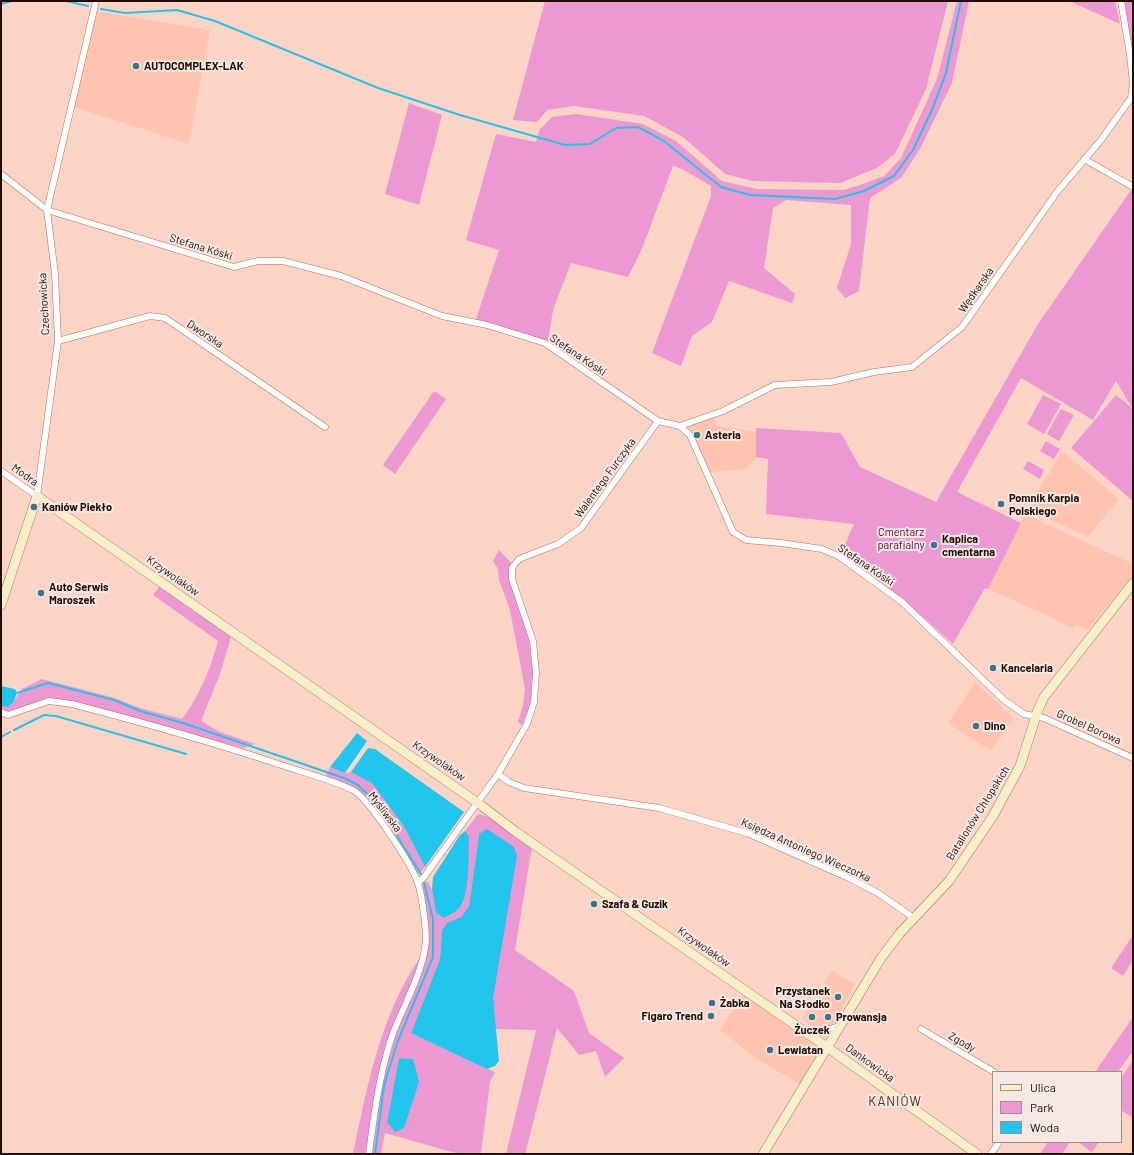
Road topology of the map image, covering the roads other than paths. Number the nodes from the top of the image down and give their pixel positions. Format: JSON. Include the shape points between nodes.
{"nodes":[{"id":1,"x":96,"y":1,"type":"edge"},
{"id":2,"x":1121,"y":1,"type":"edge"},
{"id":3,"x":1132,"y":97,"type":"edge"},
{"id":4,"x":1084,"y":159,"type":"junction"},
{"id":5,"x":1,"y":174,"type":"edge"},
{"id":6,"x":1133,"y":187,"type":"edge"},
{"id":7,"x":47,"y":210,"type":"junction"},
{"id":8,"x":58,"y":341,"type":"junction"},
{"id":9,"x":658,"y":421,"type":"junction"},
{"id":10,"x":680,"y":426,"type":"junction"},
{"id":11,"x":325,"y":428,"type":"dead end"},
{"id":12,"x":1,"y":471,"type":"edge"},
{"id":13,"x":38,"y":496,"type":"junction"},
{"id":14,"x":1133,"y":583,"type":"edge"},
{"id":15,"x":1,"y":605,"type":"edge"},
{"id":16,"x":1,"y":712,"type":"edge"},
{"id":17,"x":1036,"y":716,"type":"junction"},
{"id":18,"x":1133,"y":758,"type":"edge"},
{"id":19,"x":498,"y":774,"type":"junction"},
{"id":20,"x":478,"y":803,"type":"junction"},
{"id":21,"x":418,"y":883,"type":"junction"},
{"id":22,"x":914,"y":918,"type":"junction"},
{"id":23,"x":839,"y":1026,"type":"junction"},
{"id":24,"x":920,"y":1029,"type":"dead end"},
{"id":25,"x":809,"y":1035,"type":"junction"},
{"id":26,"x":827,"y":1047,"type":"junction"},
{"id":27,"x":992,"y":1071,"type":"edge"},
{"id":28,"x":998,"y":1143,"type":"edge"},
{"id":29,"x":368,"y":1154,"type":"edge"},
{"id":30,"x":763,"y":1154,"type":"edge"},
{"id":31,"x":977,"y":1154,"type":"edge"},
{"id":32,"x":991,"y":1154,"type":"edge"}],
"edges":[{"from":1,"to":7,"type":"street","name":"Czechowicka"},
{"from":2,"to":3,"type":"street","name":"Wędkarska","via":[[1133,84]]},
{"from":3,"to":4,"type":"street","name":"Wędkarska"},
{"from":4,"to":6,"type":"street"},
{"from":4,"to":10,"type":"street","name":"Wędkarska","via":[[1057,192],[962,327],[912,367],[874,372],[831,382],[775,385],[723,410]]},
{"from":5,"to":7,"type":"street","name":"Stefana Kóski"},
{"from":7,"to":8,"type":"street","name":"Czechowicka","via":[[55,274]]},
{"from":7,"to":9,"type":"street","name":"Stefana Kóski","via":[[234,267],[258,261],[283,261],[341,276],[442,316],[545,343]]},
{"from":8,"to":11,"type":"street","name":"Dworska","via":[[150,316],[165,318]]},
{"from":8,"to":13,"type":"street","name":"Czechowicka"},
{"from":9,"to":10,"type":"street","name":"Stefana Kóski"},
{"from":9,"to":19,"type":"street","name":"Walentego Furczyka","via":[[582,528],[558,544],[519,559],[512,568],[512,579],[533,641],[536,673],[534,702],[527,724]]},
{"from":10,"to":17,"type":"street","name":"Stefana Kóski","via":[[690,435],[733,532],[746,540],[822,549],[840,557],[902,602],[1004,700],[1024,714]]},
{"from":12,"to":13,"type":"street","name":"Modra"},
{"from":13,"to":15,"type":"street","name":"Czechowicka"},
{"from":13,"to":20,"type":"street","name":"Krzywolaków"},
{"from":14,"to":17,"type":"street","name":"Batalionów Chłopskich","via":[[1044,697]]},
{"from":16,"to":21,"type":"street","name":"Myśliwska","via":[[8,715],[49,701],[72,704],[215,743],[354,791],[368,805],[397,846]]},
{"from":17,"to":18,"type":"street","name":"Grobel Borowa"},
{"from":17,"to":22,"type":"street","name":"Batalionów Chłopskich","via":[[1020,766],[1000,803],[949,881]]},
{"from":19,"to":20,"type":"street","name":"Walentego Furczyka"},
{"from":19,"to":22,"type":"street","name":"Księdza Antoniego Wieczorka","via":[[524,788],[659,808],[747,833],[849,878],[878,893]]},
{"from":20,"to":21,"type":"street","name":"Walentego Furczyka"},
{"from":20,"to":25,"type":"street","name":"Krzywolaków"},
{"from":21,"to":29,"type":"street","name":"Myśliwska","via":[[426,948],[392,1038],[378,1085]]},
{"from":22,"to":23,"type":"street","name":"Batalionów Chłopskich","via":[[881,958]]},
{"from":23,"to":25,"type":"street"},
{"from":23,"to":26,"type":"street","name":"Batalionów Chłopskich"},
{"from":24,"to":27,"type":"street","name":"Zgody"},
{"from":25,"to":26,"type":"street","name":"Krzywolaków"},
{"from":26,"to":30,"type":"street","name":"Batalionów Chłopskich"},
{"from":26,"to":31,"type":"street","name":"Dankowicka"},
{"from":28,"to":32,"type":"street"}]}
